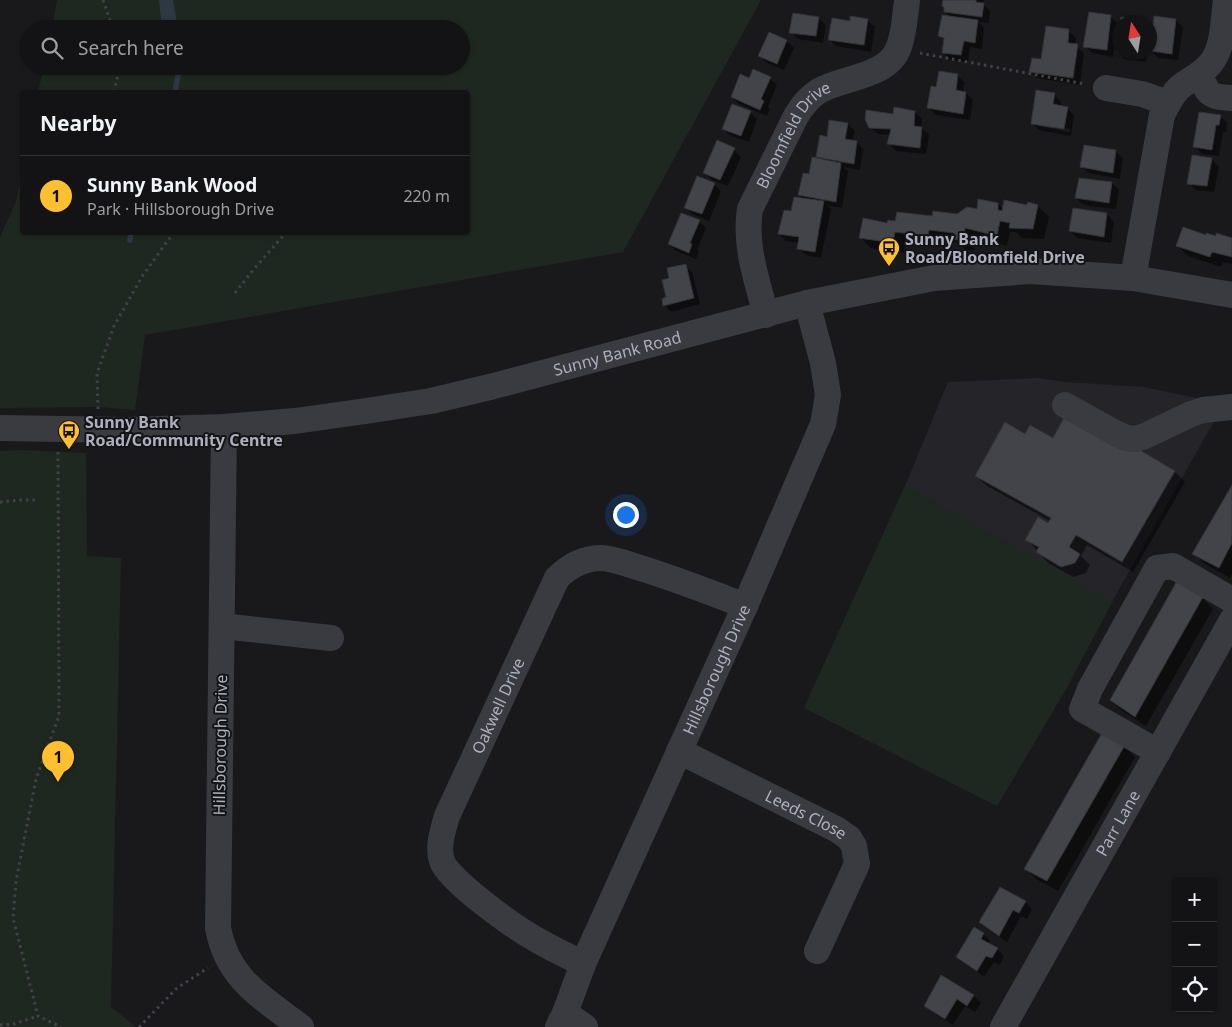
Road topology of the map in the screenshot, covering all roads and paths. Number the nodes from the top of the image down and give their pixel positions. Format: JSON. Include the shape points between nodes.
{"nodes":[{"id":1,"x":103,"y":0,"type":"edge"},
{"id":2,"x":907,"y":0,"type":"edge"},
{"id":3,"x":1226,"y":0,"type":"edge"},
{"id":4,"x":110,"y":20,"type":"edge"},
{"id":5,"x":940,"y":58,"type":"dead end"},
{"id":6,"x":118,"y":75,"type":"edge"},
{"id":7,"x":1200,"y":75,"type":"junction"},
{"id":8,"x":1106,"y":88,"type":"joint"},
{"id":9,"x":114,"y":90,"type":"edge"},
{"id":10,"x":1232,"y":98,"type":"edge"},
{"id":11,"x":1168,"y":104,"type":"junction"},
{"id":12,"x":172,"y":235,"type":"edge"},
{"id":13,"x":284,"y":235,"type":"edge"},
{"id":14,"x":1133,"y":278,"type":"junction"},
{"id":15,"x":235,"y":293,"type":"dead end"},
{"id":16,"x":1232,"y":295,"type":"edge"},
{"id":17,"x":807,"y":303,"type":"junction"},
{"id":18,"x":766,"y":315,"type":"junction"},
{"id":19,"x":1065,"y":405,"type":"dead end"},
{"id":20,"x":1232,"y":407,"type":"edge"},
{"id":21,"x":224,"y":427,"type":"junction"},
{"id":22,"x":0,"y":428,"type":"edge"},
{"id":23,"x":58,"y":428,"type":"junction"},
{"id":24,"x":99,"y":429,"type":"junction"},
{"id":25,"x":38,"y":500,"type":"dead end"},
{"id":26,"x":0,"y":502,"type":"edge"},
{"id":27,"x":1232,"y":600,"type":"edge"},
{"id":28,"x":745,"y":606,"type":"junction"},
{"id":29,"x":1232,"y":620,"type":"edge"},
{"id":30,"x":222,"y":626,"type":"junction"},
{"id":31,"x":331,"y":638,"type":"dead end"},
{"id":32,"x":679,"y":751,"type":"junction"},
{"id":33,"x":1158,"y":752,"type":"junction"},
{"id":34,"x":816,"y":951,"type":"dead end"},
{"id":35,"x":226,"y":956,"type":"junction"},
{"id":36,"x":582,"y":964,"type":"junction"},
{"id":37,"x":38,"y":1016,"type":"junction"},
{"id":38,"x":570,"y":1022,"type":"edge"},
{"id":39,"x":0,"y":1025,"type":"edge"},
{"id":40,"x":61,"y":1027,"type":"edge"},
{"id":41,"x":139,"y":1027,"type":"edge"},
{"id":42,"x":301,"y":1027,"type":"edge"},
{"id":43,"x":1003,"y":1027,"type":"edge"}],
"edges":[{"from":1,"to":4,"type":"path"},
{"from":2,"to":18,"type":"street","name":"Bloomfield Drive","via":[[899,48],[894,58],[875,71],[824,89],[805,102],[750,209],[747,224],[749,245]]},
{"from":3,"to":7,"type":"street","via":[[1220,44],[1212,63]]},
{"from":5,"to":8,"type":"path"},
{"from":6,"to":9,"type":"path"},
{"from":7,"to":10,"type":"street","via":[[1209,94]]},
{"from":7,"to":11,"type":"street","via":[[1182,85]]},
{"from":8,"to":11,"type":"street","via":[[1142,94]]},
{"from":11,"to":14,"type":"street","via":[[1162,116]]},
{"from":12,"to":24,"type":"path","via":[[143,275],[114,326],[96,373]]},
{"from":13,"to":15,"type":"path"},
{"from":14,"to":16,"type":"street","name":"Sunny Bank Road"},
{"from":14,"to":17,"type":"street","name":"Sunny Bank Road","via":[[1031,271],[934,278]]},
{"from":17,"to":18,"type":"street","name":"Sunny Bank Road"},
{"from":17,"to":28,"type":"street","name":"Hillsborough Drive","via":[[828,395],[823,424]]},
{"from":18,"to":21,"type":"street","name":"Sunny Bank Road","via":[[431,400],[295,421]]},
{"from":19,"to":20,"type":"street","via":[[1117,434],[1135,439],[1203,410]]},
{"from":21,"to":24,"type":"street","name":"Sunny Bank Road"},
{"from":21,"to":30,"type":"street","name":"Hillsborough Drive"},
{"from":22,"to":23,"type":"street","name":"Sunny Bank Road"},
{"from":23,"to":24,"type":"street","name":"Sunny Bank Road"},
{"from":23,"to":37,"type":"path","via":[[60,716],[36,778],[16,881],[13,918]]},
{"from":25,"to":26,"type":"path"},
{"from":27,"to":33,"type":"street","via":[[1174,566],[1157,568],[1090,689],[1082,709]]},
{"from":28,"to":32,"type":"street","name":"Hillsborough Drive"},
{"from":28,"to":36,"type":"street","name":"Oakwell Drive","via":[[617,561],[590,559],[566,569],[557,578],[447,816],[440,851],[447,871],[531,937]]},
{"from":29,"to":33,"type":"street","name":"Parr Lane"},
{"from":30,"to":31,"type":"street"},
{"from":30,"to":35,"type":"street","name":"Hillsborough Drive","via":[[218,928]]},
{"from":32,"to":34,"type":"street","name":"Leeds Close","via":[[849,838],[857,864]]},
{"from":32,"to":36,"type":"street","name":"Hillsborough Drive"},
{"from":33,"to":43,"type":"street","name":"Parr Lane"},
{"from":35,"to":41,"type":"path","via":[[176,988]]},
{"from":35,"to":42,"type":"street","name":"Hillsborough Drive","via":[[252,990]]},
{"from":36,"to":38,"type":"street","name":"Hillsborough Drive"},
{"from":37,"to":39,"type":"path"},
{"from":37,"to":40,"type":"path"}]}
